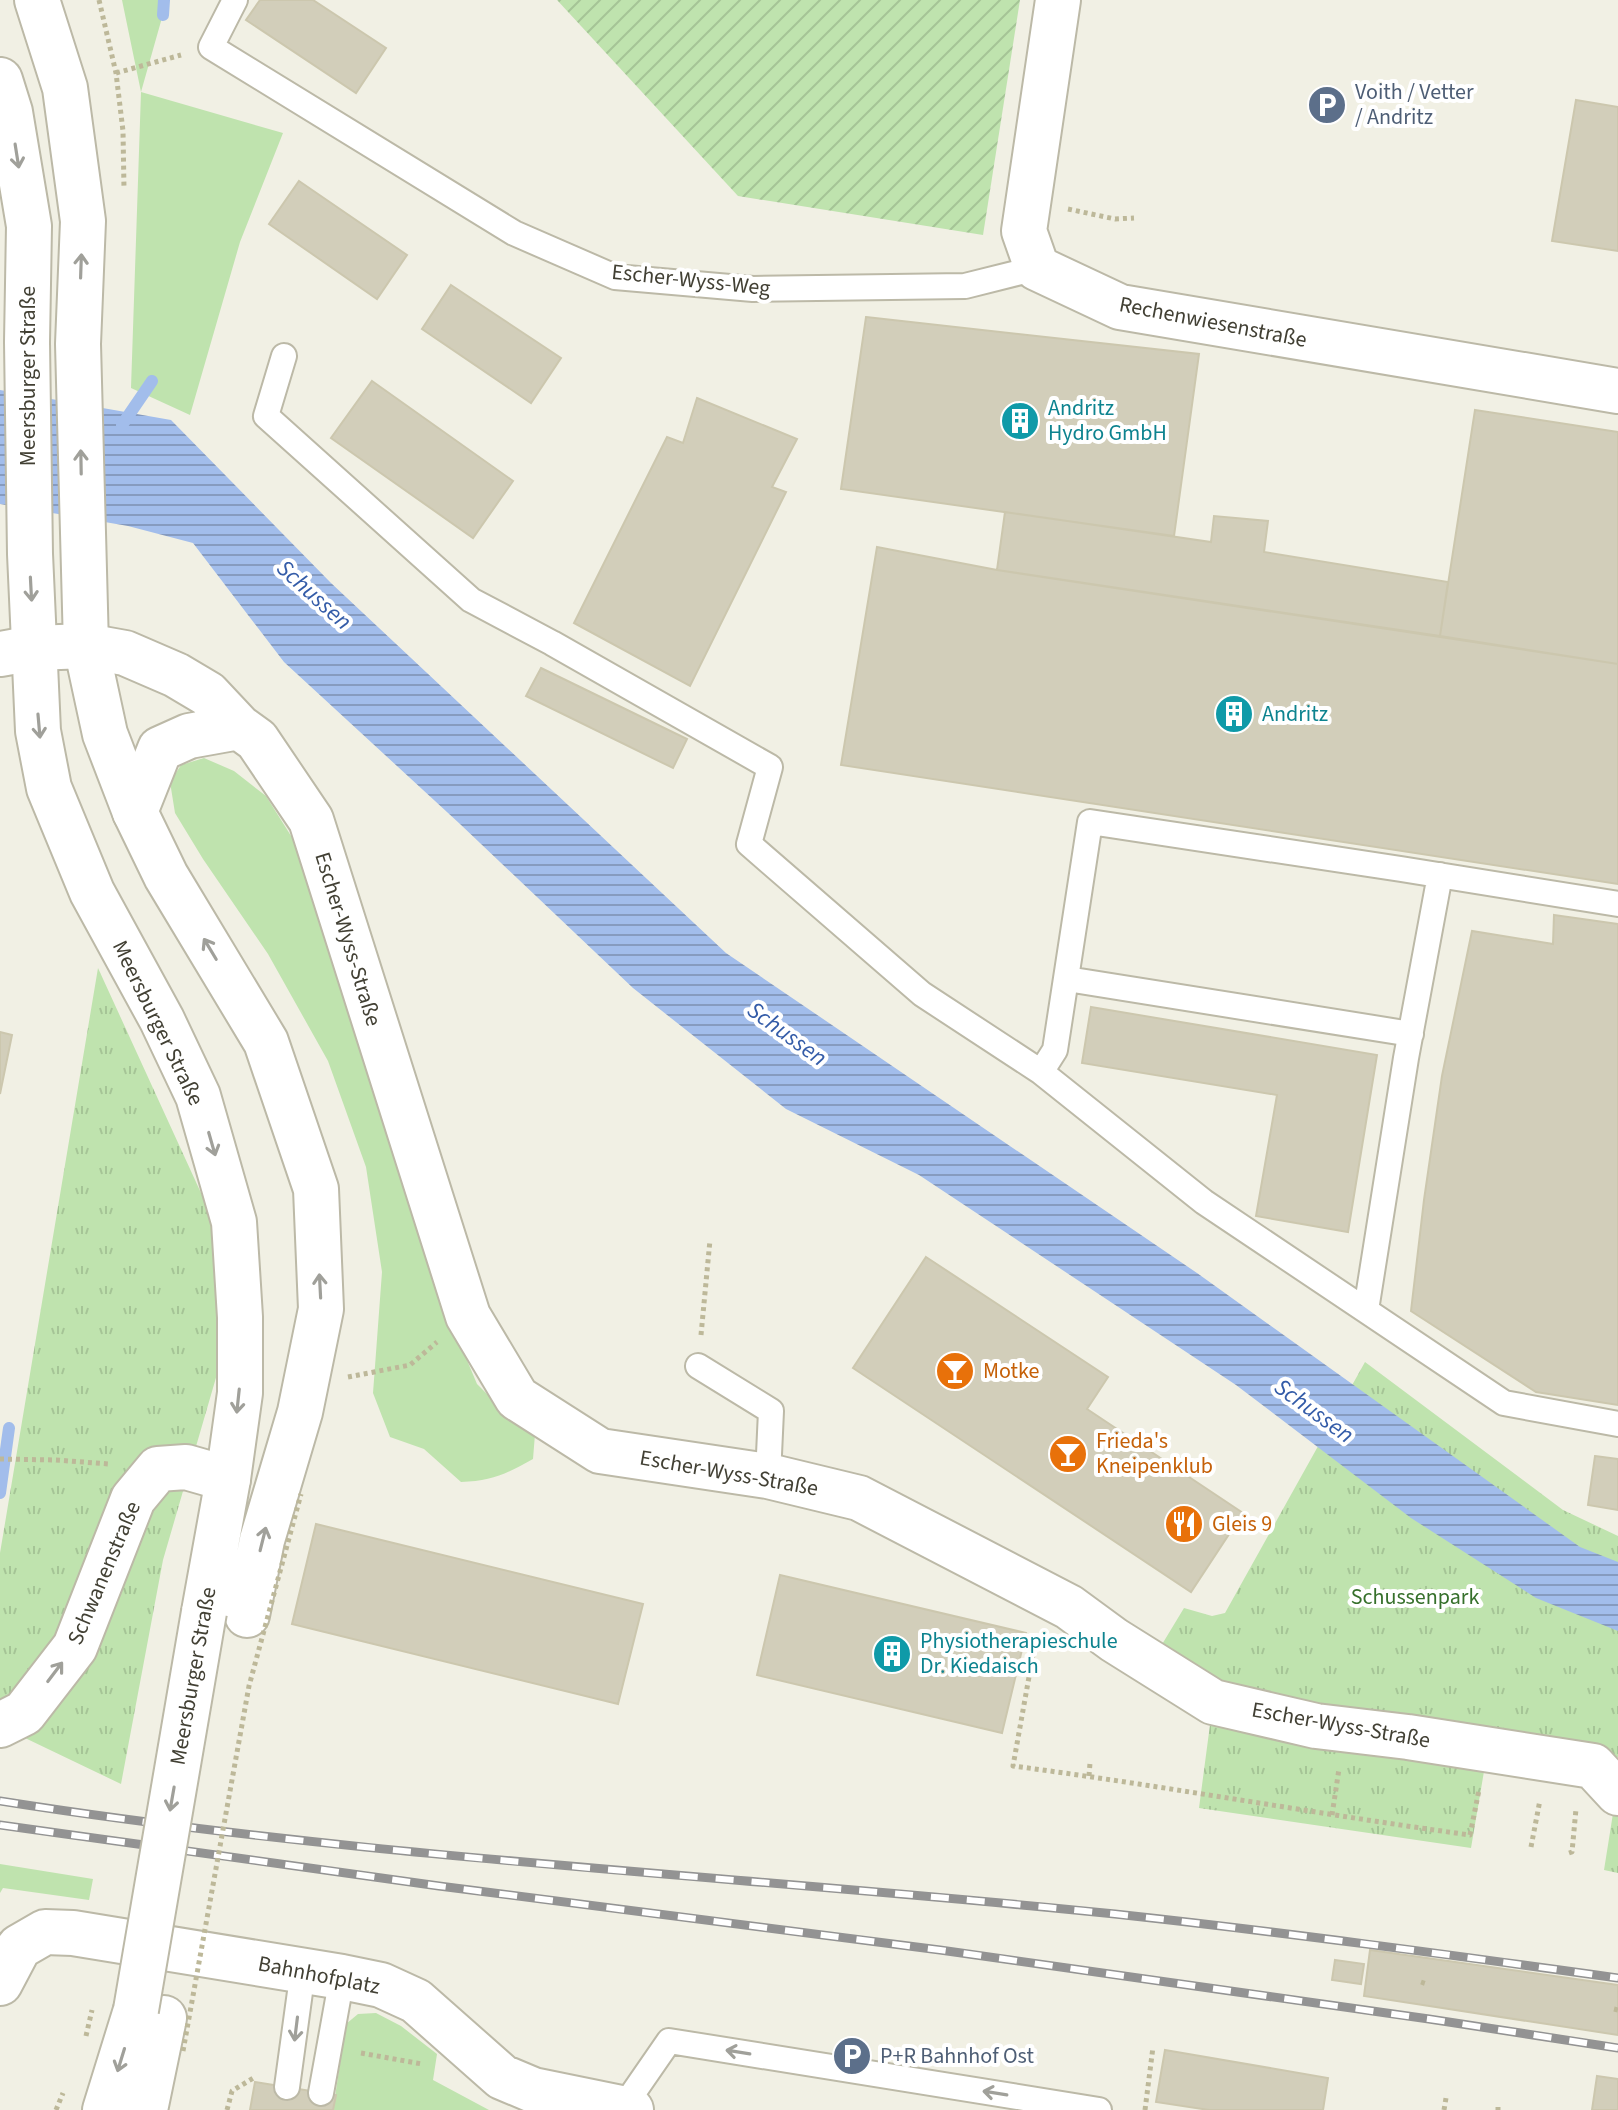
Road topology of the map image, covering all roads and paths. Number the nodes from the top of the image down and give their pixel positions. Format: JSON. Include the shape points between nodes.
{"nodes":[{"id":1,"x":37,"y":0,"type":"edge"},
{"id":2,"x":235,"y":0,"type":"edge"},
{"id":3,"x":1058,"y":0,"type":"edge"},
{"id":4,"x":211,"y":47,"type":"junction"},
{"id":5,"x":116,"y":73,"type":"dead end"},
{"id":6,"x":0,"y":80,"type":"edge"},
{"id":7,"x":1027,"y":207,"type":"junction"},
{"id":8,"x":1134,"y":218,"type":"dead end"},
{"id":9,"x":1037,"y":268,"type":"junction"},
{"id":10,"x":284,"y":356,"type":"dead end"},
{"id":11,"x":1618,"y":391,"type":"edge"},
{"id":12,"x":86,"y":646,"type":"junction"},
{"id":13,"x":17,"y":651,"type":"edge"},
{"id":14,"x":239,"y":727,"type":"junction"},
{"id":15,"x":135,"y":812,"type":"junction"},
{"id":16,"x":1440,"y":875,"type":"junction"},
{"id":17,"x":1618,"y":904,"type":"edge"},
{"id":18,"x":1067,"y":979,"type":"junction"},
{"id":19,"x":1411,"y":1034,"type":"junction"},
{"id":20,"x":1041,"y":1072,"type":"junction"},
{"id":21,"x":710,"y":1240,"type":"dead end"},
{"id":22,"x":1366,"y":1310,"type":"junction"},
{"id":23,"x":468,"y":1316,"type":"junction"},
{"id":24,"x":698,"y":1366,"type":"joint"},
{"id":25,"x":338,"y":1378,"type":"dead end"},
{"id":26,"x":1618,"y":1424,"type":"edge"},
{"id":27,"x":0,"y":1459,"type":"edge"},
{"id":28,"x":158,"y":1469,"type":"junction"},
{"id":29,"x":768,"y":1476,"type":"junction"},
{"id":30,"x":228,"y":1479,"type":"junction"},
{"id":31,"x":301,"y":1494,"type":"dead end"},
{"id":32,"x":1044,"y":1595,"type":"junction"},
{"id":33,"x":247,"y":1615,"type":"dead end"},
{"id":34,"x":0,"y":1725,"type":"edge"},
{"id":35,"x":1090,"y":1763,"type":"dead end"},
{"id":36,"x":1089,"y":1776,"type":"junction"},
{"id":37,"x":1479,"y":1788,"type":"dead end"},
{"id":38,"x":1618,"y":1793,"type":"edge"},
{"id":39,"x":1541,"y":1794,"type":"dead end"},
{"id":40,"x":1576,"y":1807,"type":"dead end"},
{"id":41,"x":1531,"y":1847,"type":"dead end"},
{"id":42,"x":1569,"y":1853,"type":"dead end"},
{"id":43,"x":323,"y":1974,"type":"junction"},
{"id":44,"x":0,"y":1983,"type":"edge"},
{"id":45,"x":161,"y":2026,"type":"junction"},
{"id":46,"x":329,"y":2047,"type":"junction"},
{"id":47,"x":1153,"y":2047,"type":"dead end"},
{"id":48,"x":433,"y":2066,"type":"dead end"},
{"id":49,"x":255,"y":2077,"type":"dead end"},
{"id":50,"x":287,"y":2087,"type":"dead end"},
{"id":51,"x":321,"y":2093,"type":"dead end"},
{"id":52,"x":1446,"y":2098,"type":"dead end"},
{"id":53,"x":608,"y":2108,"type":"edge"},
{"id":54,"x":105,"y":2110,"type":"edge"},
{"id":55,"x":145,"y":2110,"type":"edge"},
{"id":56,"x":227,"y":2110,"type":"edge"},
{"id":57,"x":1099,"y":2110,"type":"edge"},
{"id":58,"x":1145,"y":2110,"type":"edge"},
{"id":59,"x":1444,"y":2110,"type":"edge"}],
"edges":[{"from":12,"to":1,"type":"street","name":"Meersburger Straße","one_way":true,"via":[[78,344],[83,221],[65,88]]},
{"from":2,"to":4,"type":"lane"},
{"from":3,"to":7,"type":"street"},
{"from":4,"to":5,"type":"path"},
{"from":4,"to":9,"type":"lane","name":"Escher-Wyss-Weg","via":[[514,233],[615,277],[753,289],[965,286]]},
{"from":6,"to":13,"type":"street","name":"Meersburger Straße","one_way":true,"via":[[29,226],[29,531]]},
{"from":7,"to":8,"type":"path"},
{"from":7,"to":9,"type":"street","via":[[1024,231]]},
{"from":9,"to":11,"type":"street","name":"Rechenwiesenstraße","via":[[1120,307]]},
{"from":10,"to":20,"type":"lane","via":[[266,416],[471,600],[770,767],[749,844],[922,994]]},
{"from":12,"to":13,"type":"street","name":"Escher-Wyss-Straße"},
{"from":12,"to":14,"type":"street","name":"Escher-Wyss-Straße","via":[[125,653],[176,675],[208,694]]},
{"from":12,"to":15,"type":"street","name":"Meersburger Straße","via":[[105,734]]},
{"from":13,"to":30,"type":"street","name":"Meersburger Straße","one_way":true,"via":[[49,788],[92,892],[198,1096],[234,1222],[240,1393]]},
{"from":14,"to":15,"type":"street","via":[[189,736],[160,749]]},
{"from":14,"to":23,"type":"street","name":"Escher-Wyss-Straße","via":[[257,740],[311,820]]},
{"from":33,"to":15,"type":"street","name":"Meersburger Straße","one_way":true,"via":[[321,1309],[316,1189],[266,1042],[166,876]]},
{"from":16,"to":17,"type":"lane"},
{"from":16,"to":18,"type":"lane","via":[[1090,822]]},
{"from":16,"to":19,"type":"lane"},
{"from":18,"to":19,"type":"lane"},
{"from":18,"to":20,"type":"lane","via":[[1055,1050]]},
{"from":19,"to":22,"type":"lane"},
{"from":20,"to":22,"type":"lane","via":[[1204,1202]]},
{"from":21,"to":24,"type":"path"},
{"from":22,"to":26,"type":"lane","via":[[1504,1403]]},
{"from":23,"to":25,"type":"path","via":[[410,1365]]},
{"from":23,"to":29,"type":"street","name":"Escher-Wyss-Straße","via":[[517,1398],[600,1451]]},
{"from":24,"to":29,"type":"lane","via":[[771,1411]]},
{"from":27,"to":28,"type":"path"},
{"from":28,"to":30,"type":"street","via":[[186,1467]]},
{"from":34,"to":28,"type":"street","name":"Schwanenstraße","one_way":true,"via":[[24,1713],[75,1647],[133,1499]]},
{"from":29,"to":32,"type":"street","name":"Escher-Wyss-Straße","via":[[859,1498]]},
{"from":30,"to":45,"type":"street","name":"Meersburger Straße","one_way":true,"bridge":true,"via":[[204,1612]]},
{"from":31,"to":45,"type":"path","bridge":true},
{"from":32,"to":36,"type":"path","via":[[1013,1766]]},
{"from":32,"to":38,"type":"street","name":"Escher-Wyss-Straße","via":[[1213,1702],[1316,1726],[1593,1766]]},
{"from":35,"to":36,"type":"path"},
{"from":36,"to":37,"type":"path","via":[[1470,1835]]},
{"from":39,"to":41,"type":"path"},
{"from":40,"to":42,"type":"path"},
{"from":43,"to":44,"type":"street","name":"Bahnhofplatz","via":[[45,1932],[19,1947]]},
{"from":43,"to":46,"type":"lane"},
{"from":43,"to":50,"type":"lane","one_way":true},
{"from":43,"to":53,"type":"street","name":"Bahnhofplatz","via":[[381,1985],[416,2001],[502,2077]]},
{"from":45,"to":54,"type":"street","name":"Meersburger Straße","one_way":true},
{"from":45,"to":55,"type":"street","name":"Meersburger Straße"},
{"from":46,"to":48,"type":"path"},
{"from":46,"to":51,"type":"lane"},
{"from":47,"to":58,"type":"path"},
{"from":49,"to":56,"type":"path","via":[[232,2091]]},
{"from":52,"to":59,"type":"path"},
{"from":57,"to":53,"type":"lane","one_way":true,"via":[[669,2041]]}]}
